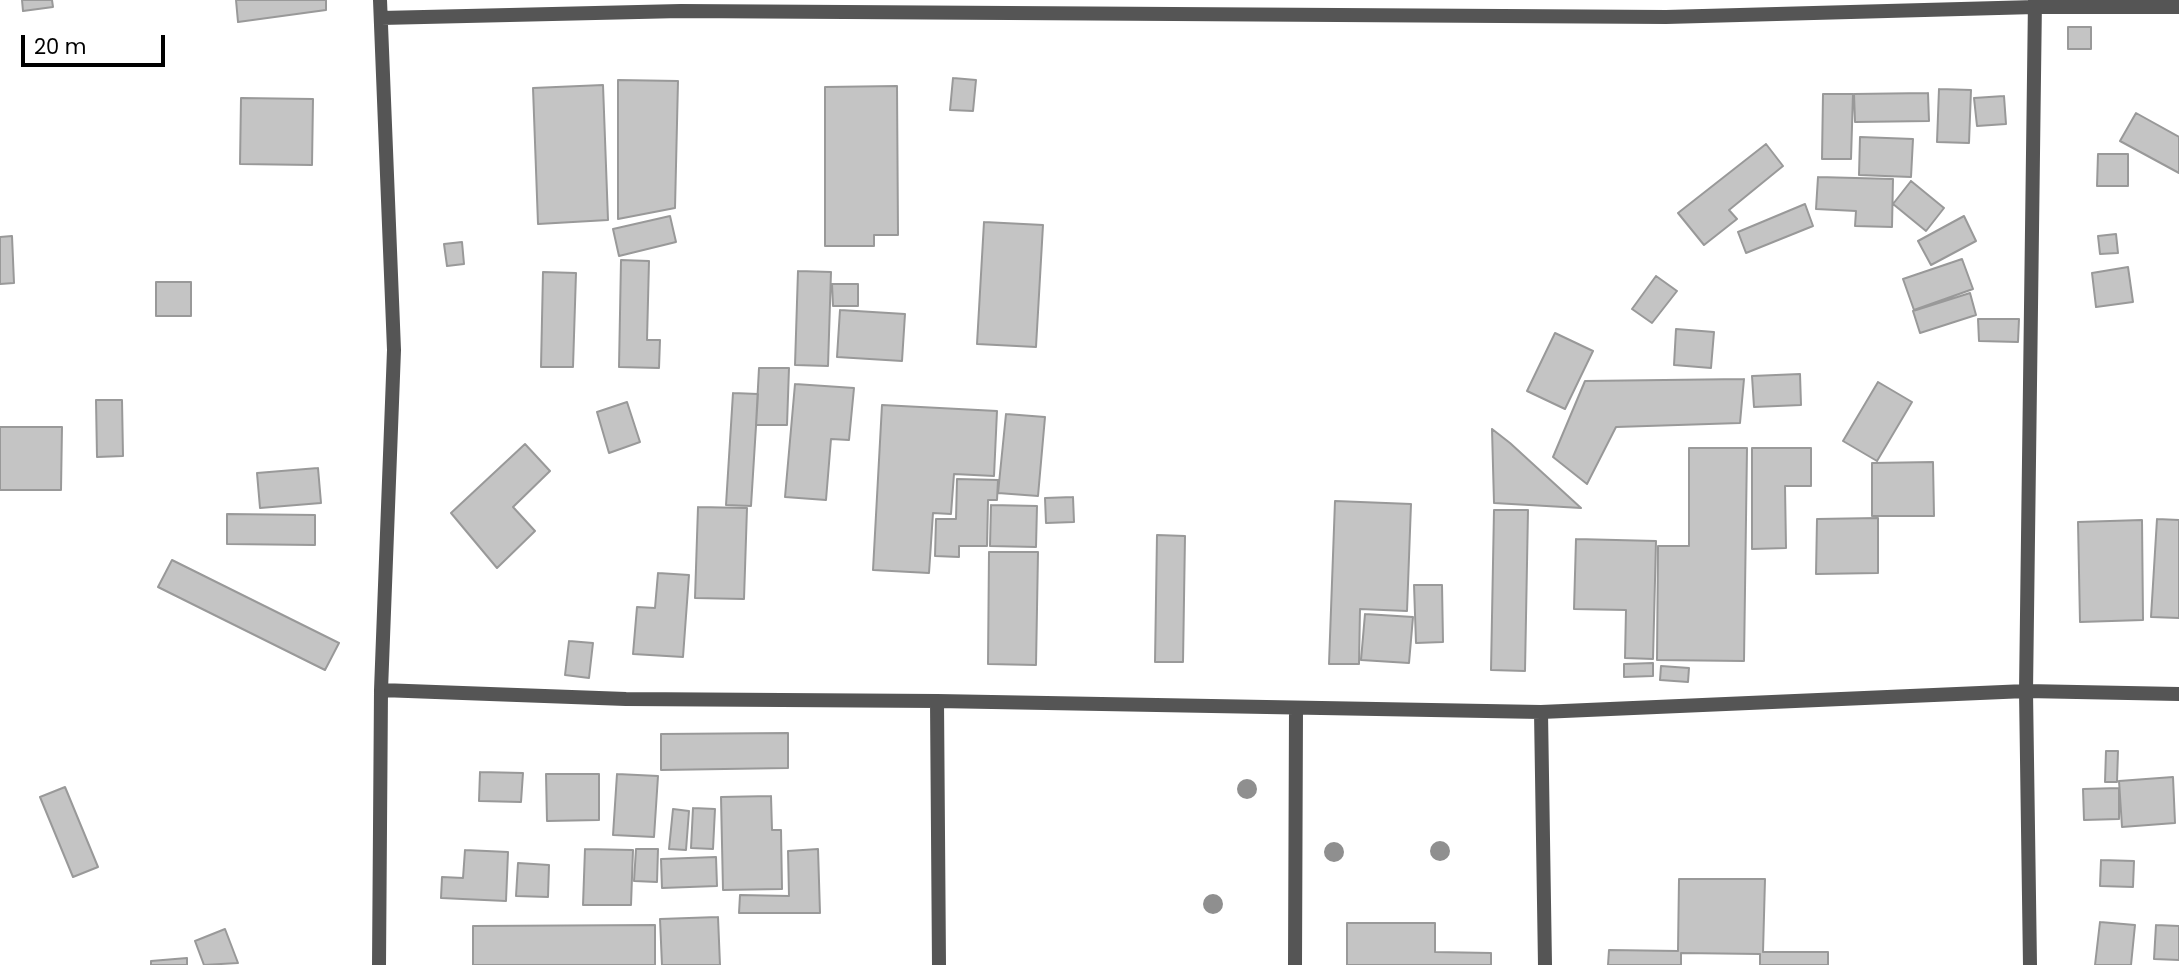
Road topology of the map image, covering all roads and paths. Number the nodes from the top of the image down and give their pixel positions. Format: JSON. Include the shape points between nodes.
{"nodes":[{"id":1,"x":380,"y":0,"type":"edge"},
{"id":2,"x":2035,"y":3,"type":"edge"},
{"id":3,"x":2179,"y":7,"type":"edge"},
{"id":4,"x":381,"y":18,"type":"junction"},
{"id":5,"x":381,"y":690,"type":"junction"},
{"id":6,"x":2026,"y":691,"type":"junction"},
{"id":7,"x":2179,"y":694,"type":"edge"},
{"id":8,"x":937,"y":701,"type":"junction"},
{"id":9,"x":1296,"y":708,"type":"junction"},
{"id":10,"x":1541,"y":712,"type":"junction"},
{"id":11,"x":379,"y":965,"type":"edge"},
{"id":12,"x":939,"y":965,"type":"edge"},
{"id":13,"x":1295,"y":965,"type":"edge"},
{"id":14,"x":1545,"y":965,"type":"edge"},
{"id":15,"x":2030,"y":965,"type":"edge"}],
"edges":[{"from":1,"to":4,"type":"street"},
{"from":2,"to":3,"type":"street"},
{"from":2,"to":4,"type":"street","via":[[1666,17],[681,11]]},
{"from":2,"to":6,"type":"street"},
{"from":4,"to":5,"type":"street","via":[[394,350]]},
{"from":5,"to":8,"type":"street","via":[[626,699]]},
{"from":5,"to":11,"type":"street"},
{"from":6,"to":7,"type":"street"},
{"from":6,"to":10,"type":"street"},
{"from":6,"to":15,"type":"street"},
{"from":8,"to":9,"type":"street"},
{"from":8,"to":12,"type":"street"},
{"from":9,"to":10,"type":"street"},
{"from":9,"to":13,"type":"street"},
{"from":10,"to":14,"type":"street"}]}
